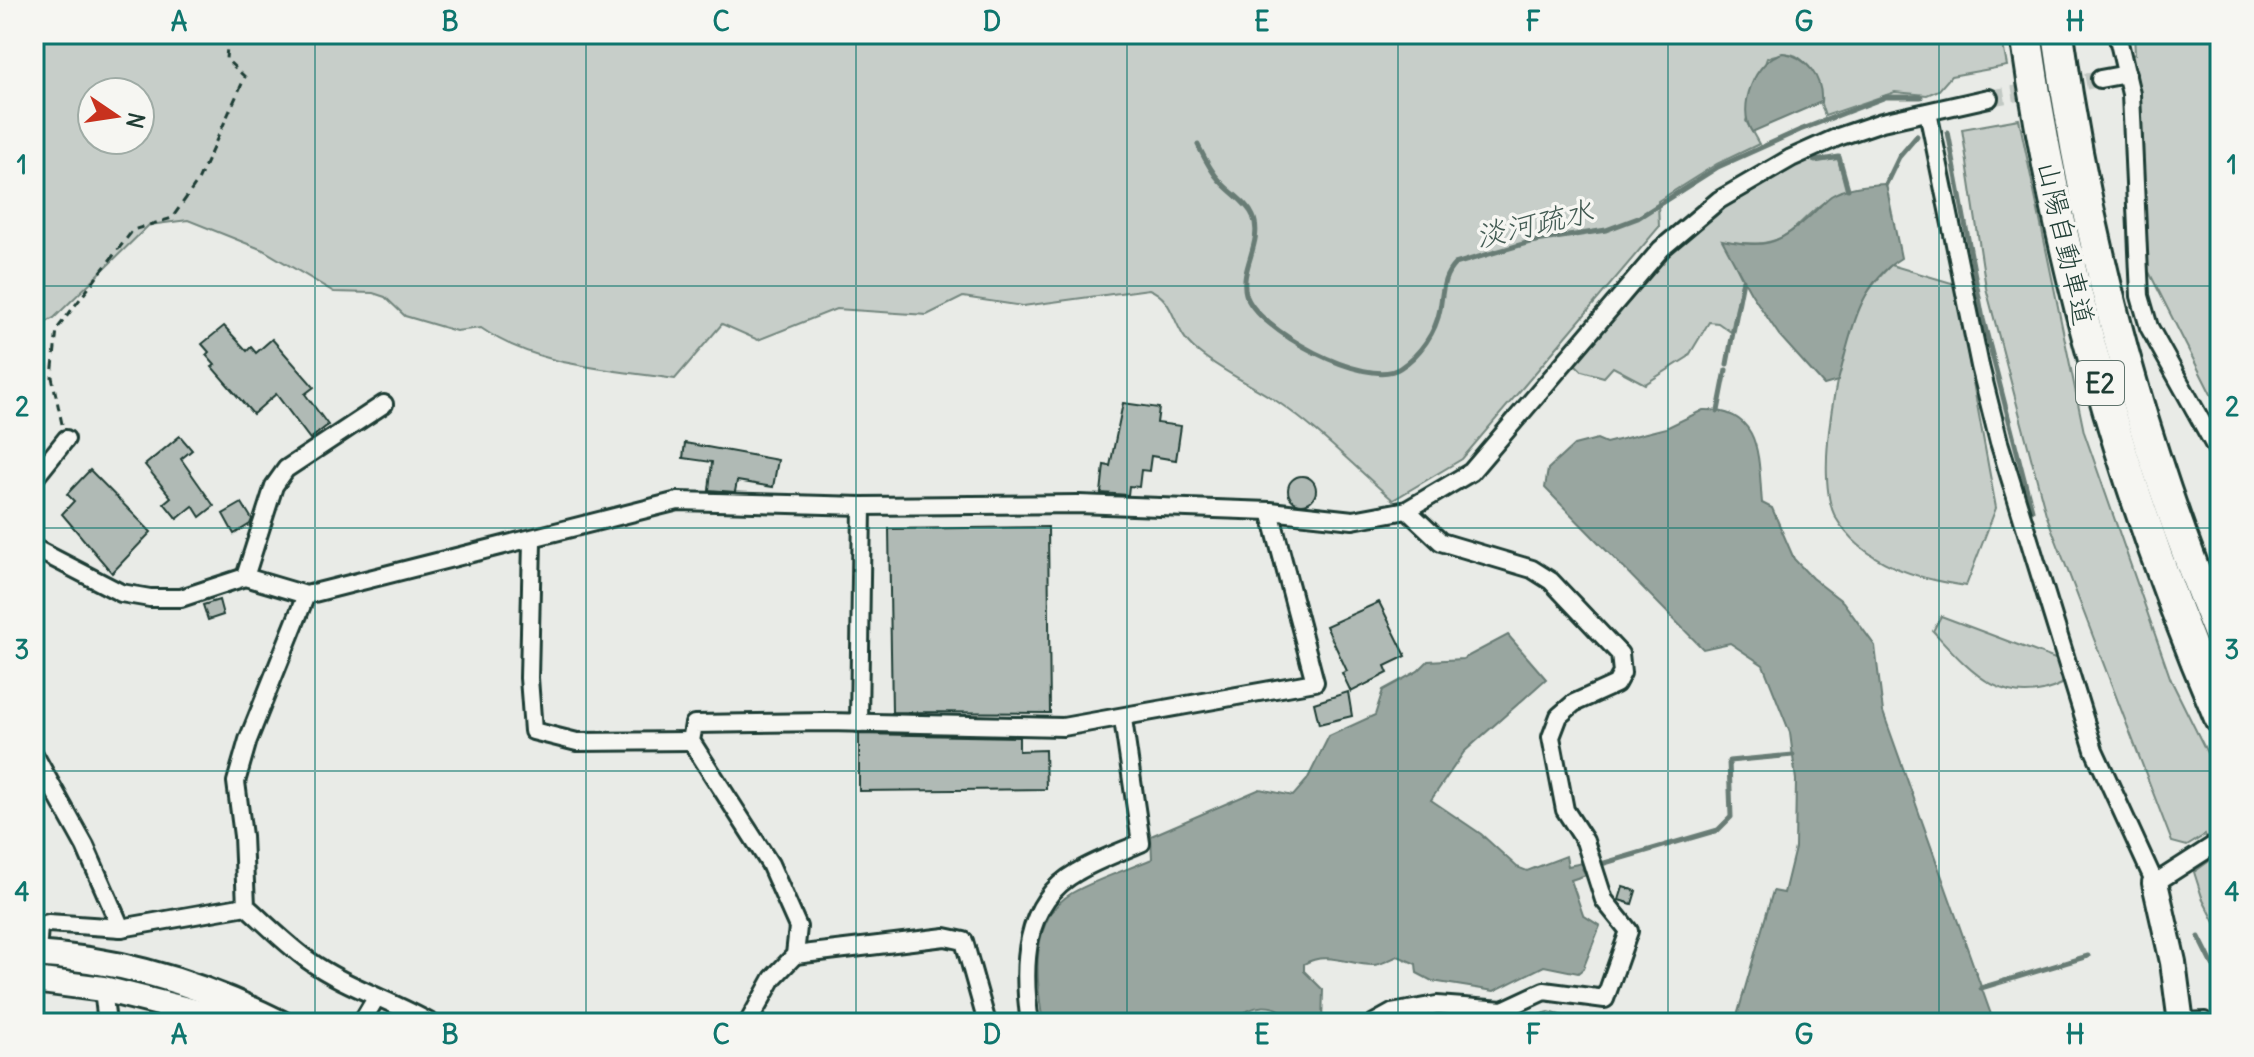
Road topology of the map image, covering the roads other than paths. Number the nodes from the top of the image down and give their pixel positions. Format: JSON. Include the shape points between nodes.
{"nodes":[{"id":1,"x":2026,"y":34,"type":"edge"},
{"id":2,"x":2058,"y":34,"type":"edge"},
{"id":3,"x":2117,"y":34,"type":"edge"},
{"id":4,"x":2127,"y":74,"type":"junction"},
{"id":5,"x":2100,"y":79,"type":"tunnel mouth"},
{"id":6,"x":1989,"y":98,"type":"tunnel mouth"},
{"id":7,"x":1928,"y":112,"type":"junction"},
{"id":8,"x":384,"y":404,"type":"dead end"},
{"id":9,"x":66,"y":439,"type":"road end"},
{"id":10,"x":2220,"y":455,"type":"edge"},
{"id":11,"x":34,"y":479,"type":"edge"},
{"id":12,"x":862,"y":506,"type":"junction"},
{"id":13,"x":1407,"y":510,"type":"junction"},
{"id":14,"x":1270,"y":511,"type":"junction"},
{"id":15,"x":532,"y":541,"type":"junction"},
{"id":16,"x":34,"y":548,"type":"edge"},
{"id":17,"x":245,"y":577,"type":"junction"},
{"id":18,"x":306,"y":595,"type":"junction"},
{"id":19,"x":2220,"y":636,"type":"edge"},
{"id":20,"x":2220,"y":718,"type":"edge"},
{"id":21,"x":1123,"y":719,"type":"junction"},
{"id":22,"x":859,"y":723,"type":"junction"},
{"id":23,"x":691,"y":741,"type":"junction"},
{"id":24,"x":34,"y":754,"type":"edge"},
{"id":25,"x":2211,"y":847,"type":"dead end"},
{"id":26,"x":2155,"y":883,"type":"junction"},
{"id":27,"x":246,"y":906,"type":"junction"},
{"id":28,"x":121,"y":928,"type":"junction"},
{"id":29,"x":36,"y":954,"type":"edge"},
{"id":30,"x":795,"y":955,"type":"junction"},
{"id":31,"x":34,"y":980,"type":"edge"},
{"id":32,"x":103,"y":989,"type":"junction"},
{"id":33,"x":376,"y":998,"type":"junction"},
{"id":34,"x":363,"y":1020,"type":"dead end"},
{"id":35,"x":2181,"y":1021,"type":"edge"},
{"id":36,"x":107,"y":1023,"type":"edge"},
{"id":37,"x":226,"y":1023,"type":"edge"},
{"id":38,"x":280,"y":1023,"type":"edge"},
{"id":39,"x":431,"y":1023,"type":"edge"},
{"id":40,"x":748,"y":1023,"type":"edge"},
{"id":41,"x":987,"y":1023,"type":"edge"},
{"id":42,"x":1030,"y":1023,"type":"edge"},
{"id":43,"x":1374,"y":1023,"type":"edge"},
{"id":44,"x":2215,"y":1023,"type":"edge"}],
"edges":[{"from":1,"to":20,"type":"highway","name":"山陽自動車道","number":"E2","via":[[2051,183],[2087,338],[2149,537]]},
{"from":2,"to":19,"type":"highway","name":"山陽自動車道","number":"E2","via":[[2082,177],[2114,315],[2155,455]]},
{"from":3,"to":4,"type":"street"},
{"from":4,"to":5,"type":"street"},
{"from":4,"to":10,"type":"street","via":[[2140,296],[2149,327]]},
{"from":6,"to":7,"type":"street"},
{"from":7,"to":13,"type":"street","via":[[1863,128],[1810,149],[1719,200],[1661,249],[1471,472]]},
{"from":7,"to":26,"type":"street","via":[[1999,442],[2094,750]]},
{"from":8,"to":17,"type":"street","via":[[286,469],[274,486]]},
{"from":9,"to":11,"type":"street"},
{"from":12,"to":14,"type":"street","via":[[1078,504]]},
{"from":12,"to":15,"type":"street","via":[[678,501]]},
{"from":12,"to":22,"type":"street"},
{"from":13,"to":14,"type":"street","via":[[1353,520]]},
{"from":13,"to":43,"type":"street","via":[[1441,542],[1532,569],[1551,581],[1620,654],[1622,673],[1616,684],[1567,709],[1551,737],[1565,810],[1585,841],[1604,900],[1629,931],[1605,999],[1544,991],[1503,1010],[1437,1005],[1392,1013]]},
{"from":14,"to":21,"type":"street","via":[[1315,682]]},
{"from":15,"to":18,"type":"street"},
{"from":15,"to":23,"type":"street","via":[[533,731],[577,742]]},
{"from":16,"to":17,"type":"street","via":[[121,593],[150,598],[181,598]]},
{"from":17,"to":18,"type":"street"},
{"from":18,"to":27,"type":"street","via":[[236,782]]},
{"from":21,"to":22,"type":"street","via":[[1063,727]]},
{"from":21,"to":42,"type":"street","via":[[1141,843],[1076,872],[1046,897],[1025,951]]},
{"from":22,"to":23,"type":"street","via":[[694,724]]},
{"from":23,"to":30,"type":"street","via":[[770,864],[798,927]]},
{"from":24,"to":28,"type":"street","via":[[85,846]]},
{"from":25,"to":26,"type":"street"},
{"from":26,"to":35,"type":"street"},
{"from":27,"to":28,"type":"street"},
{"from":27,"to":33,"type":"street","via":[[308,960]]},
{"from":28,"to":29,"type":"street","via":[[48,923],[39,926]]},
{"from":29,"to":38,"type":"street","via":[[109,964],[220,993]]},
{"from":30,"to":40,"type":"street","via":[[773,978]]},
{"from":30,"to":41,"type":"street","via":[[945,937],[964,941]]},
{"from":31,"to":32,"type":"street"},
{"from":32,"to":36,"type":"street"},
{"from":32,"to":37,"type":"street"},
{"from":33,"to":34,"type":"street"},
{"from":33,"to":39,"type":"street"},
{"from":35,"to":44,"type":"lane","via":[[2205,1017]]}]}
